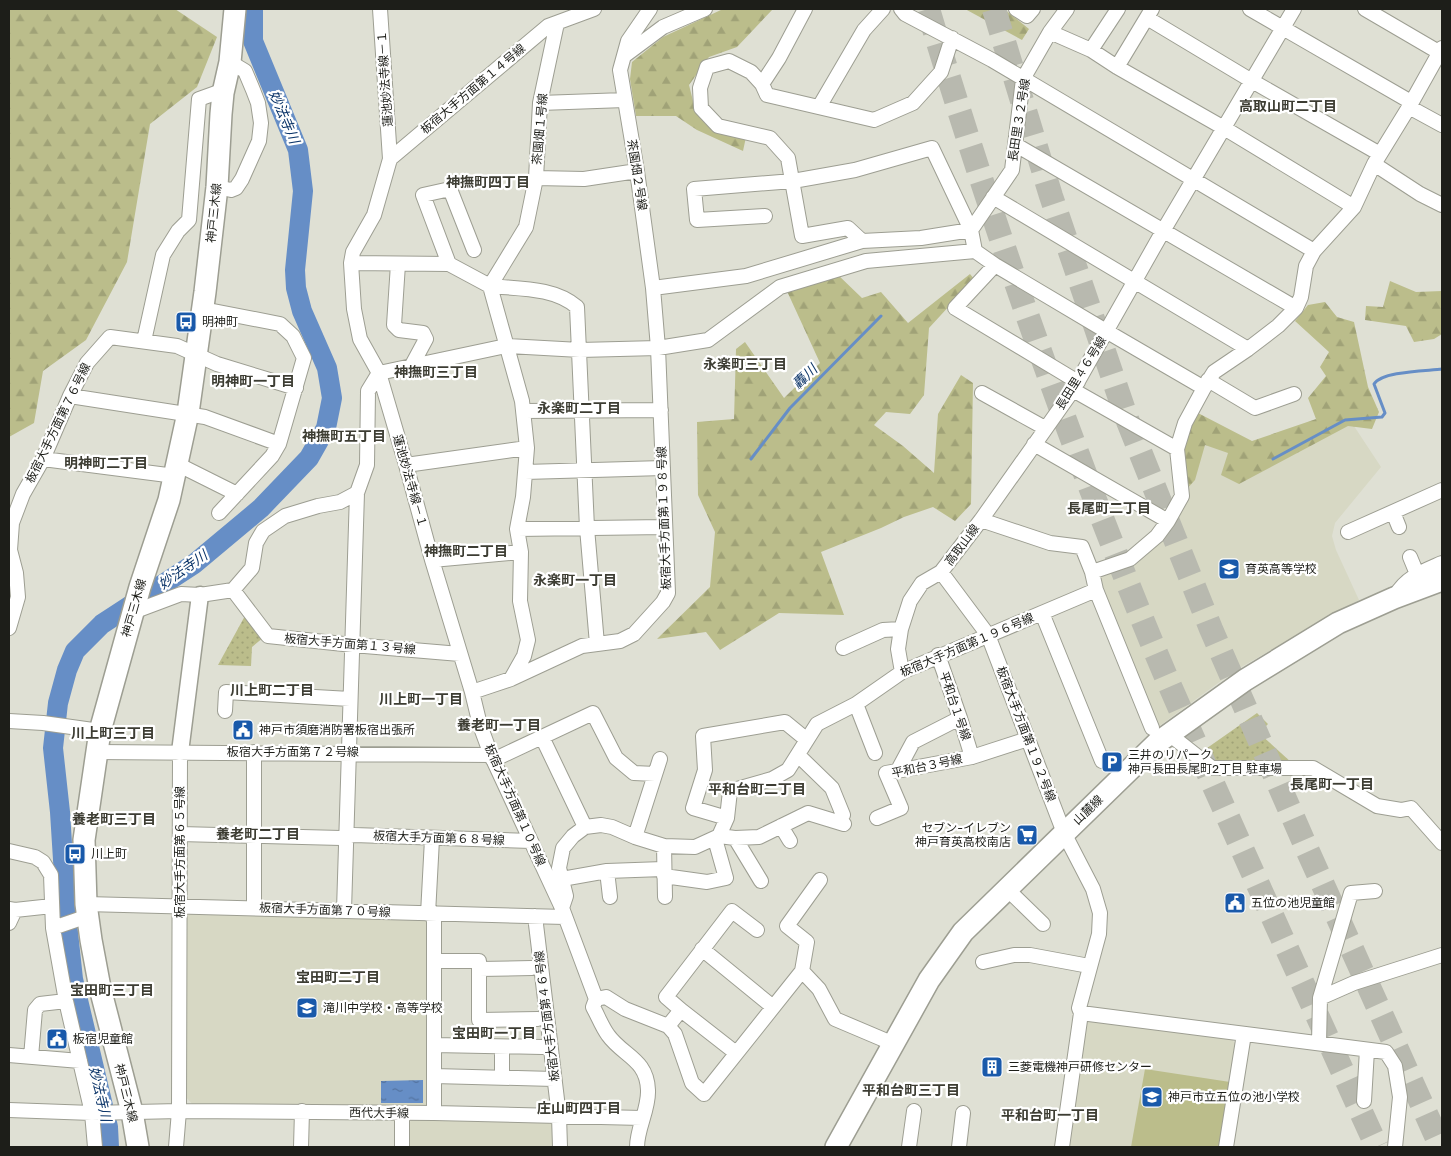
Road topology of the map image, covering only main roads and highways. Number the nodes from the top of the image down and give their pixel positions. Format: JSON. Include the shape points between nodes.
{"nodes":[{"id":1,"x":235,"y":9,"type":"edge"},
{"id":2,"x":1442,"y":580,"type":"edge"},
{"id":3,"x":138,"y":1147,"type":"edge"},
{"id":4,"x":836,"y":1147,"type":"edge"}],
"edges":[{"from":1,"to":3,"type":"main road","name":"神戸三木線","via":[[203,309],[188,413],[169,500],[133,610],[100,731],[84,840],[83,913],[124,1112]]},
{"from":2,"to":4,"type":"main road","name":"山麓線","via":[[1338,623],[1160,731],[1157,743],[963,932],[929,980]]}]}
